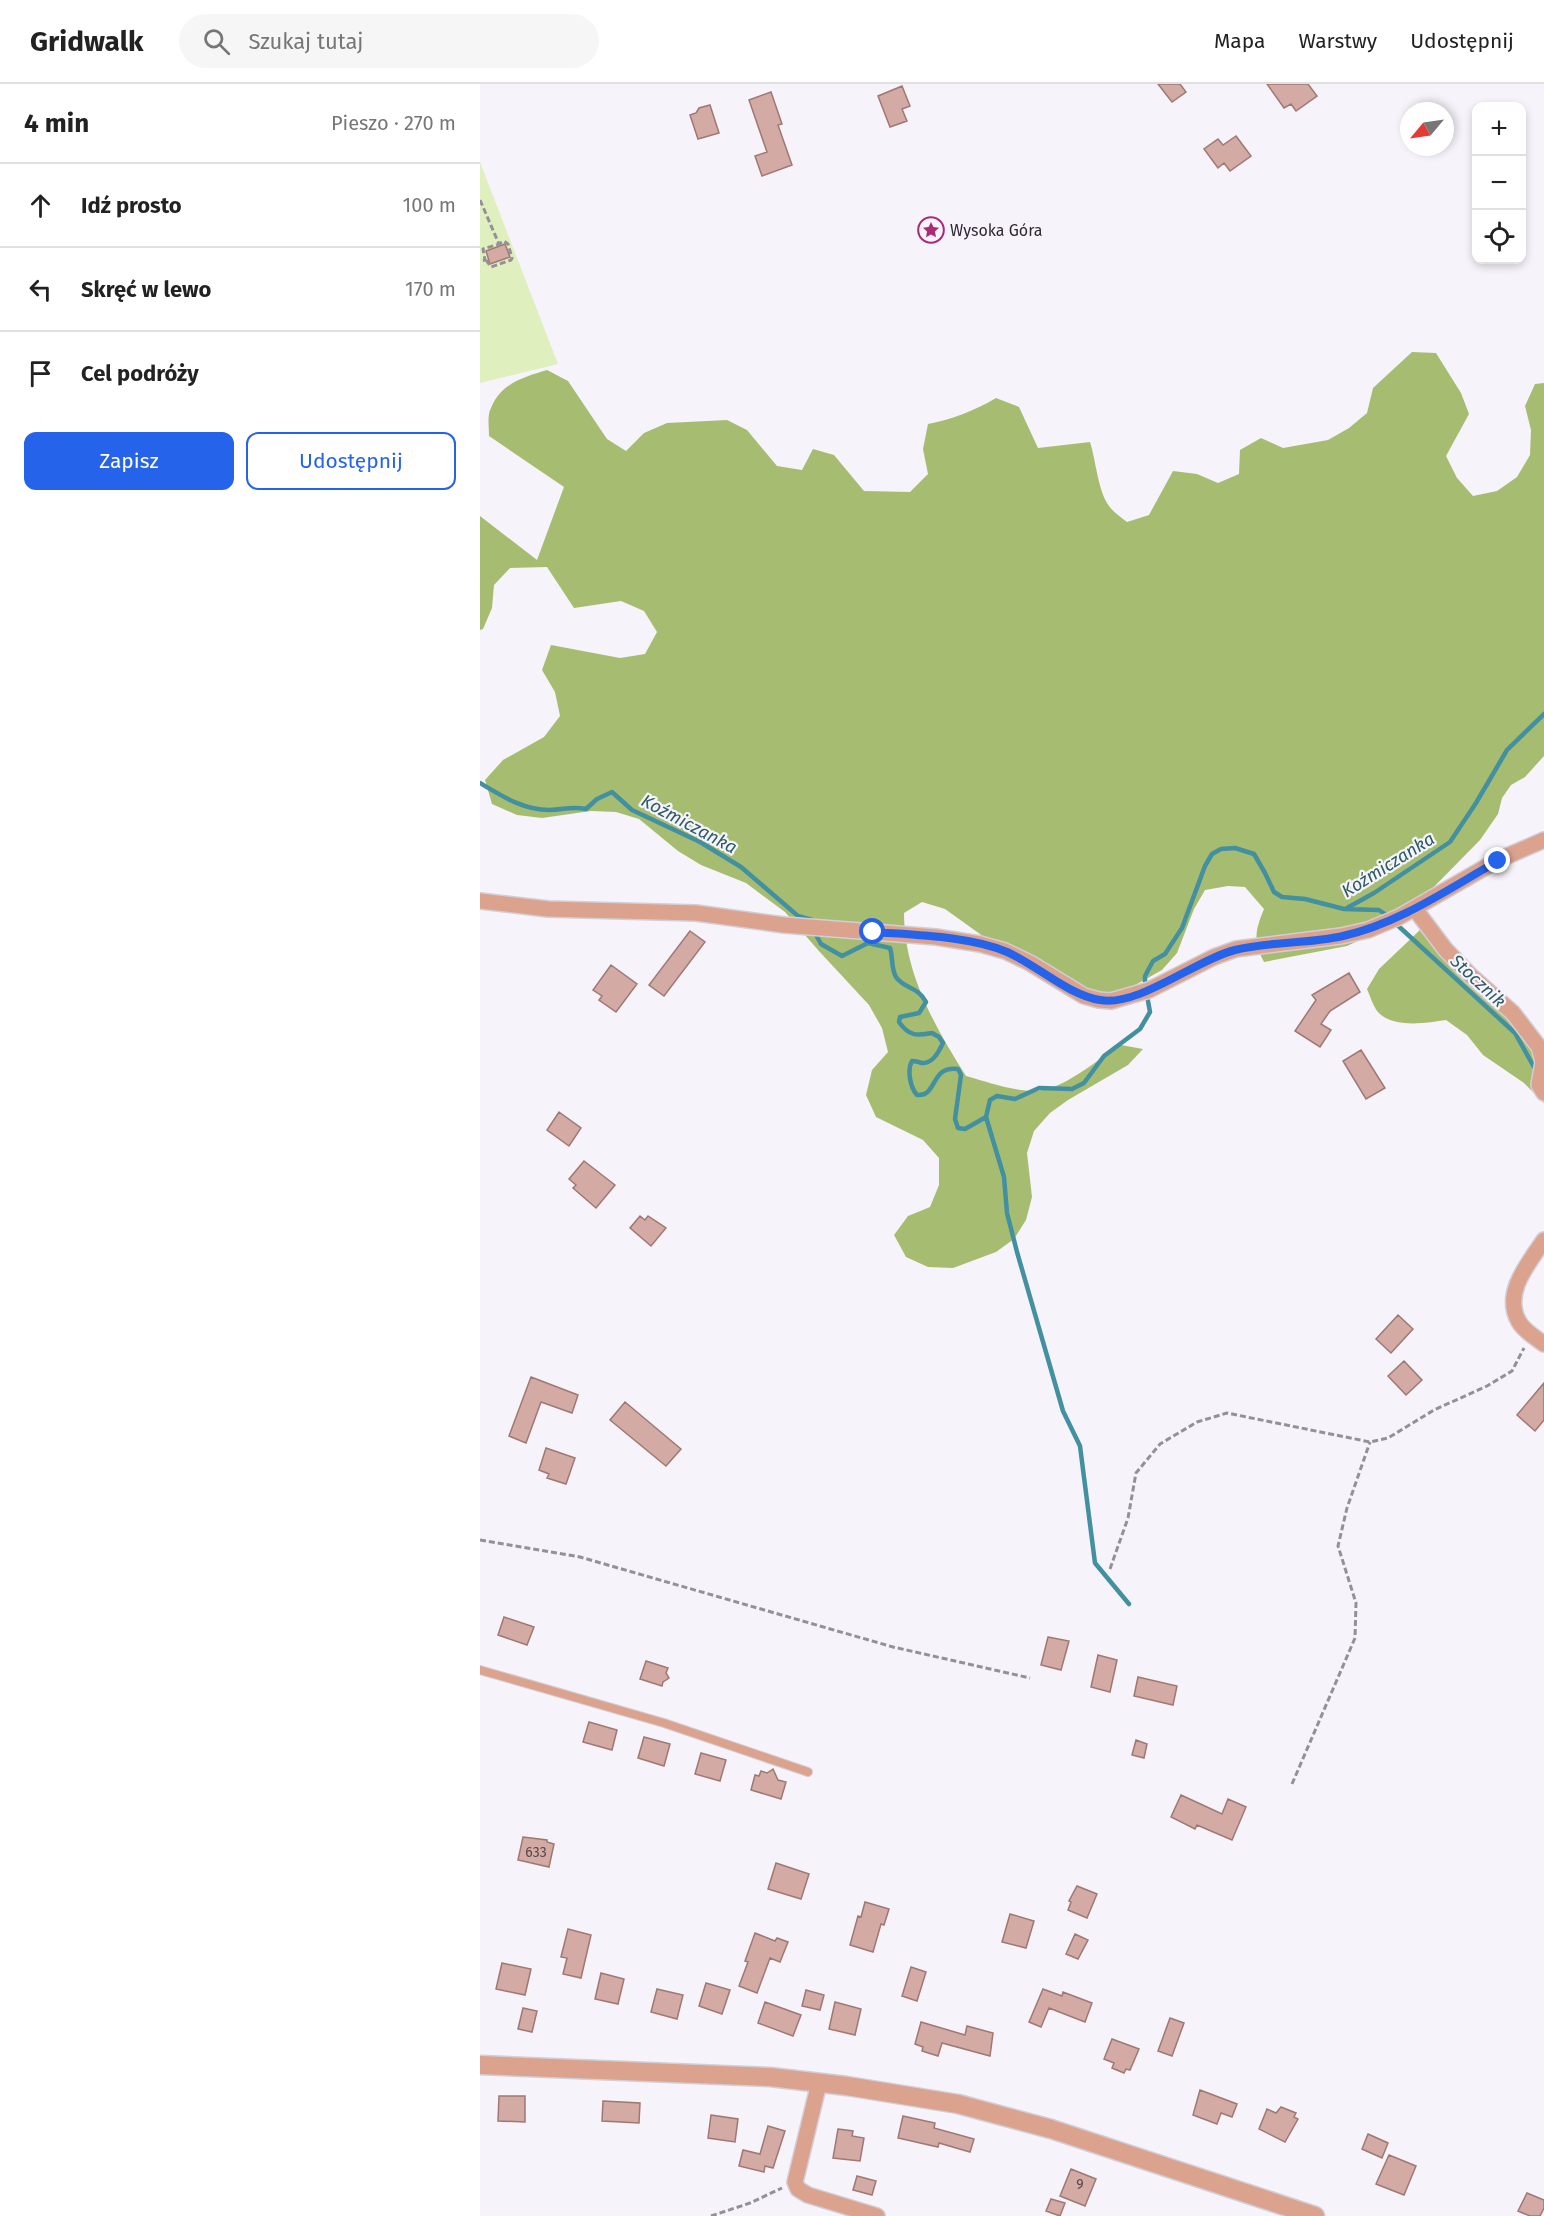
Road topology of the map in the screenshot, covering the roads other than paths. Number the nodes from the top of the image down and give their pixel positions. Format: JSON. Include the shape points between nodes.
{"nodes":[{"id":1,"x":1544,"y":840,"type":"edge"},
{"id":2,"x":480,"y":901,"type":"edge"},
{"id":3,"x":1415,"y":909,"type":"junction"},
{"id":4,"x":1544,"y":1093,"type":"edge"},
{"id":5,"x":1544,"y":1240,"type":"edge"},
{"id":6,"x":1544,"y":1344,"type":"edge"},
{"id":7,"x":480,"y":1671,"type":"edge"},
{"id":8,"x":808,"y":1772,"type":"dead end"},
{"id":9,"x":480,"y":2065,"type":"edge"},
{"id":10,"x":819,"y":2084,"type":"junction"},
{"id":11,"x":877,"y":2216,"type":"edge"},
{"id":12,"x":1315,"y":2216,"type":"edge"}],
"edges":[{"from":1,"to":3,"type":"street","via":[[1498,861]]},
{"from":2,"to":3,"type":"street","via":[[571,910],[696,913],[784,925],[936,937],[1005,951],[1084,996],[1111,1001],[1149,990],[1236,950],[1368,930]]},
{"from":3,"to":4,"type":"street","via":[[1445,949],[1513,1013],[1539,1047],[1543,1062],[1539,1085]]},
{"from":5,"to":6,"type":"street","via":[[1518,1280],[1513,1304],[1519,1323]]},
{"from":7,"to":8,"type":"lane","via":[[664,1723]]},
{"from":9,"to":10,"type":"street","via":[[770,2077]]},
{"from":10,"to":11,"type":"street","via":[[795,2182],[798,2189]]},
{"from":10,"to":12,"type":"street","via":[[958,2104],[1051,2129]]}]}
